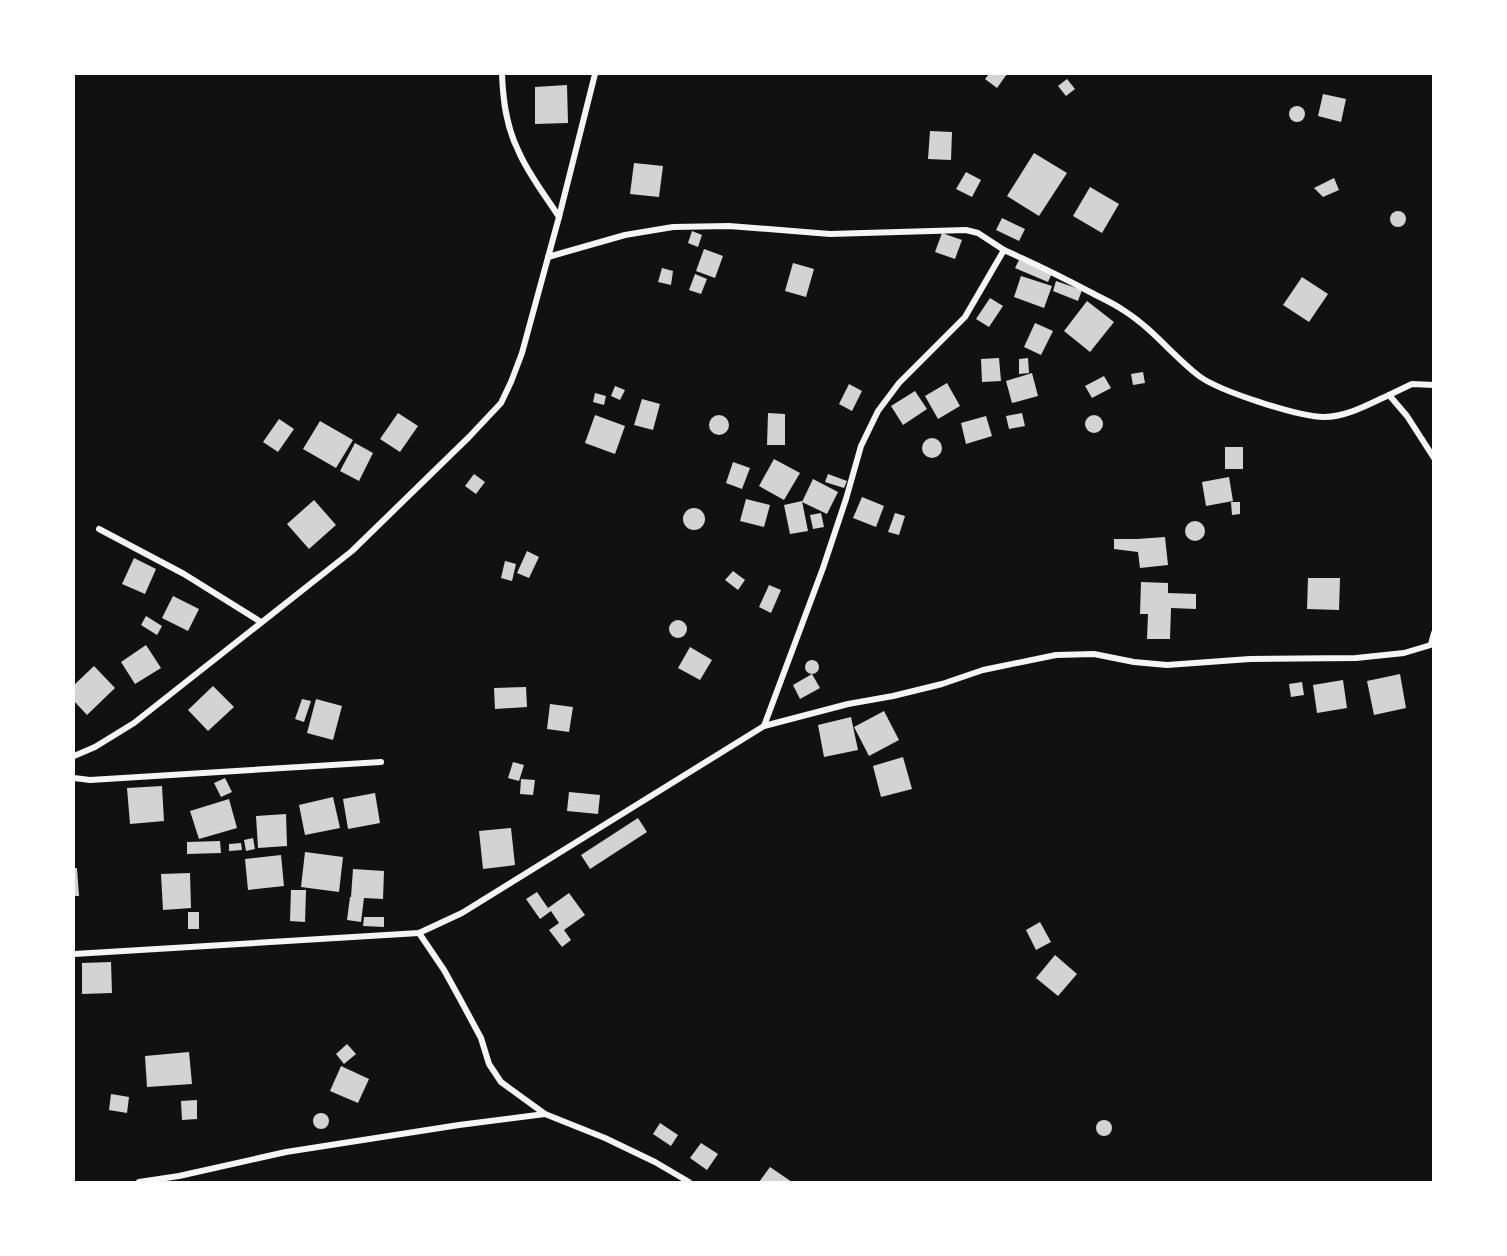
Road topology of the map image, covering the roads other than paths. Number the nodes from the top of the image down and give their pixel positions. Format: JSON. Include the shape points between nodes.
{"nodes":[{"id":1,"x":502,"y":74,"type":"edge"},
{"id":2,"x":595,"y":74,"type":"edge"},
{"id":3,"x":559,"y":217,"type":"junction"},
{"id":4,"x":1004,"y":250,"type":"junction"},
{"id":5,"x":548,"y":256,"type":"junction"},
{"id":6,"x":1434,"y":385,"type":"edge"},
{"id":7,"x":1389,"y":395,"type":"junction"},
{"id":8,"x":1434,"y":458,"type":"edge"},
{"id":9,"x":99,"y":529,"type":"dead end"},
{"id":10,"x":261,"y":622,"type":"junction"},
{"id":11,"x":1434,"y":633,"type":"edge"},
{"id":12,"x":1432,"y":644,"type":"edge"},
{"id":13,"x":764,"y":726,"type":"junction"},
{"id":14,"x":74,"y":756,"type":"edge"},
{"id":15,"x":381,"y":762,"type":"dead end"},
{"id":16,"x":74,"y":778,"type":"edge"},
{"id":17,"x":419,"y":933,"type":"junction"},
{"id":18,"x":74,"y":954,"type":"edge"},
{"id":19,"x":545,"y":1114,"type":"junction"},
{"id":20,"x":139,"y":1182,"type":"edge"},
{"id":21,"x":689,"y":1182,"type":"edge"}],
"edges":[{"from":1,"to":3,"type":"street","via":[[508,125],[518,150]]},
{"from":2,"to":3,"type":"street"},
{"from":3,"to":5,"type":"street"},
{"from":4,"to":5,"type":"street","via":[[966,230],[830,234],[707,226],[625,235]]},
{"from":4,"to":7,"type":"street","via":[[1122,309],[1201,377],[1234,393],[1325,417],[1353,411]]},
{"from":4,"to":13,"type":"street","via":[[965,317],[899,383],[878,411],[861,446],[823,568]]},
{"from":5,"to":10,"type":"street","via":[[522,353],[501,403],[352,551]]},
{"from":6,"to":7,"type":"street","via":[[1413,384]]},
{"from":7,"to":8,"type":"street"},
{"from":9,"to":10,"type":"street","via":[[184,574]]},
{"from":10,"to":14,"type":"street","via":[[134,723]]},
{"from":11,"to":12,"type":"street"},
{"from":12,"to":13,"type":"street","via":[[1404,653],[1356,658],[1167,665],[1094,654],[1056,655]]},
{"from":13,"to":17,"type":"street","via":[[462,913]]},
{"from":15,"to":16,"type":"street"},
{"from":17,"to":18,"type":"street"},
{"from":17,"to":19,"type":"street","via":[[460,999],[501,1082]]},
{"from":19,"to":20,"type":"street","via":[[286,1152]]},
{"from":19,"to":21,"type":"street","via":[[655,1162]]}]}
